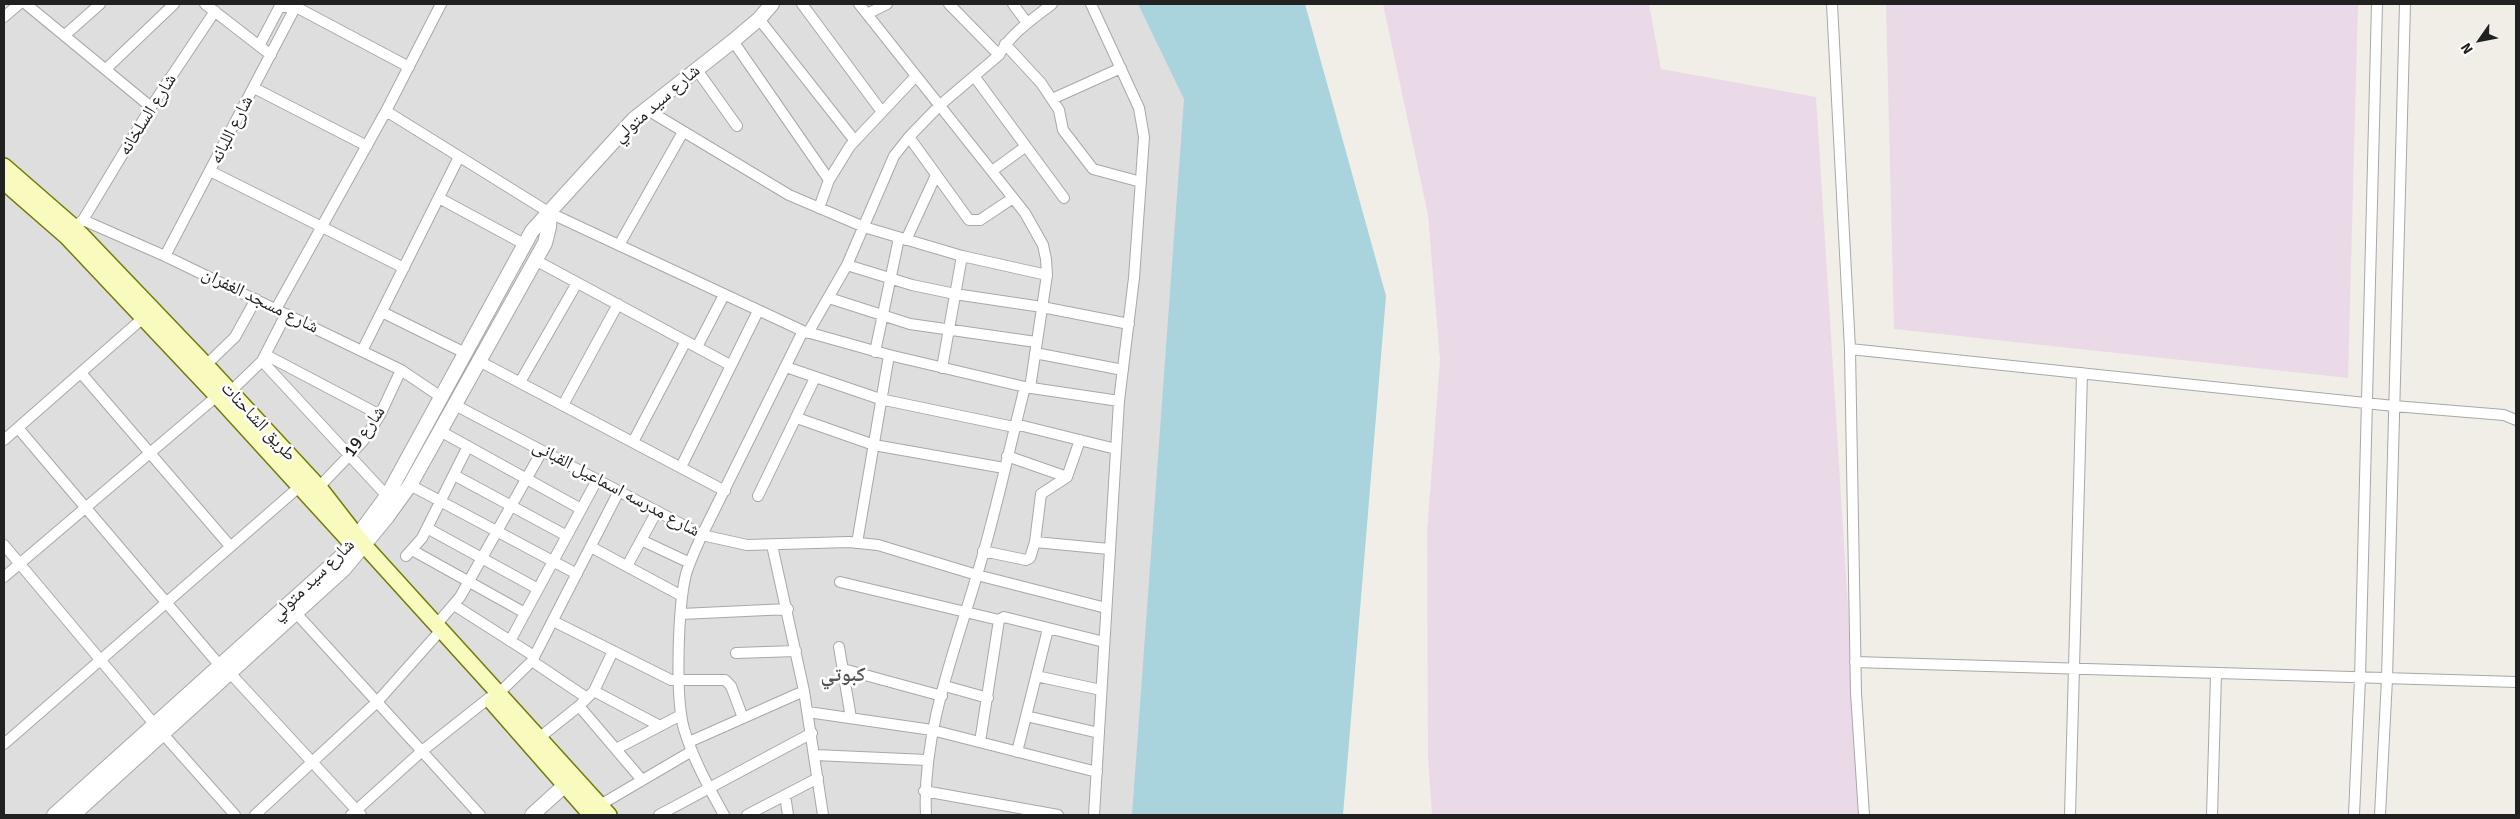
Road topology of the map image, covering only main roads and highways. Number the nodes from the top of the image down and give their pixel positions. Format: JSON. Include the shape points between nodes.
{"nodes":[{"id":1,"x":4,"y":166,"type":"edge"},
{"id":2,"x":4,"y":182,"type":"edge"},
{"id":3,"x":224,"y":394,"type":"junction"},
{"id":4,"x":358,"y":545,"type":"junction"},
{"id":5,"x":493,"y":696,"type":"junction"},
{"id":6,"x":600,"y":812,"type":"edge"}],
"edges":[{"from":1,"to":3,"type":"main road","name":"طريق الشاحنات","via":[[79,223],[206,365]]},
{"from":2,"to":3,"type":"main road","name":"طريق الشاحنات","via":[[67,237],[143,318]]},
{"from":3,"to":4,"type":"main road","name":"طريق الشاحنات","via":[[299,487]]},
{"from":3,"to":4,"type":"main road","name":"طريق الشاحنات","via":[[319,488]]},
{"from":4,"to":5,"type":"main road","name":"طريق الشاحنات"},
{"from":5,"to":6,"type":"main road","via":[[539,738]]},
{"from":5,"to":6,"type":"main road","via":[[564,786]]}]}
